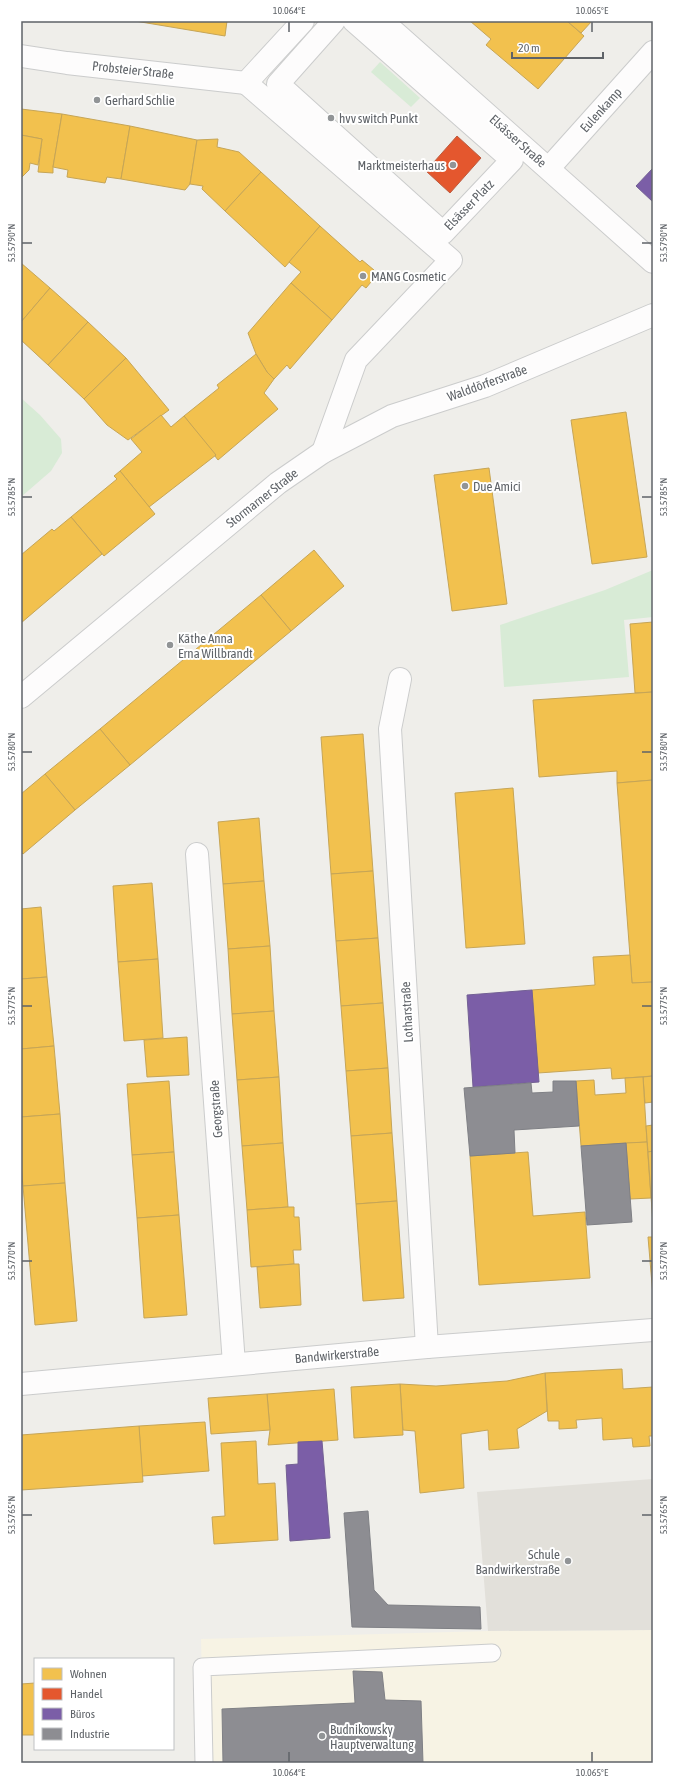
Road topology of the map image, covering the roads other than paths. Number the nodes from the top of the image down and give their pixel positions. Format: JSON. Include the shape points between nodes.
{"nodes":[{"id":1,"x":303,"y":21,"type":"edge"},
{"id":2,"x":334,"y":21,"type":"edge"},
{"id":3,"x":354,"y":21,"type":"edge"},
{"id":4,"x":382,"y":21,"type":"edge"},
{"id":5,"x":653,"y":52,"type":"edge"},
{"id":6,"x":21,"y":56,"type":"edge"},
{"id":7,"x":246,"y":83,"type":"junction"},
{"id":8,"x":549,"y":168,"type":"junction"},
{"id":9,"x":653,"y":262,"type":"edge"},
{"id":10,"x":653,"y":315,"type":"edge"},
{"id":11,"x":322,"y":452,"type":"junction"},
{"id":12,"x":400,"y":679,"type":"dead end"},
{"id":13,"x":21,"y":698,"type":"edge"},
{"id":14,"x":197,"y":854,"type":"dead end"},
{"id":15,"x":653,"y":1330,"type":"edge"},
{"id":16,"x":427,"y":1347,"type":"junction"},
{"id":17,"x":234,"y":1364,"type":"junction"},
{"id":18,"x":21,"y":1384,"type":"edge"},
{"id":19,"x":492,"y":1653,"type":"dead end"},
{"id":20,"x":204,"y":1763,"type":"edge"}],
"edges":[{"from":1,"to":7,"type":"street"},
{"from":2,"to":3,"type":"street","name":"Elsässer Platz","via":[[278,84],[443,233],[512,160]]},
{"from":4,"to":8,"type":"street","name":"Elsässer Straße"},
{"from":5,"to":8,"type":"street","name":"Eulenkamp"},
{"from":6,"to":7,"type":"street","name":"Probsteier Straße"},
{"from":7,"to":11,"type":"street","via":[[451,260],[356,360]]},
{"from":8,"to":9,"type":"street","name":"Elsässer Straße"},
{"from":10,"to":11,"type":"street","name":"Walddörferstraße","via":[[486,386],[392,416]]},
{"from":11,"to":13,"type":"street","name":"Stormarner Straße","via":[[278,483]]},
{"from":12,"to":16,"type":"street","name":"Lotharstraße","via":[[390,729]]},
{"from":14,"to":17,"type":"street","name":"Georgstraße"},
{"from":15,"to":16,"type":"street","name":"Bandwirkerstraße"},
{"from":16,"to":17,"type":"street","name":"Bandwirkerstraße"},
{"from":17,"to":18,"type":"street","name":"Bandwirkerstraße"},
{"from":19,"to":20,"type":"lane","via":[[202,1667]]}]}
